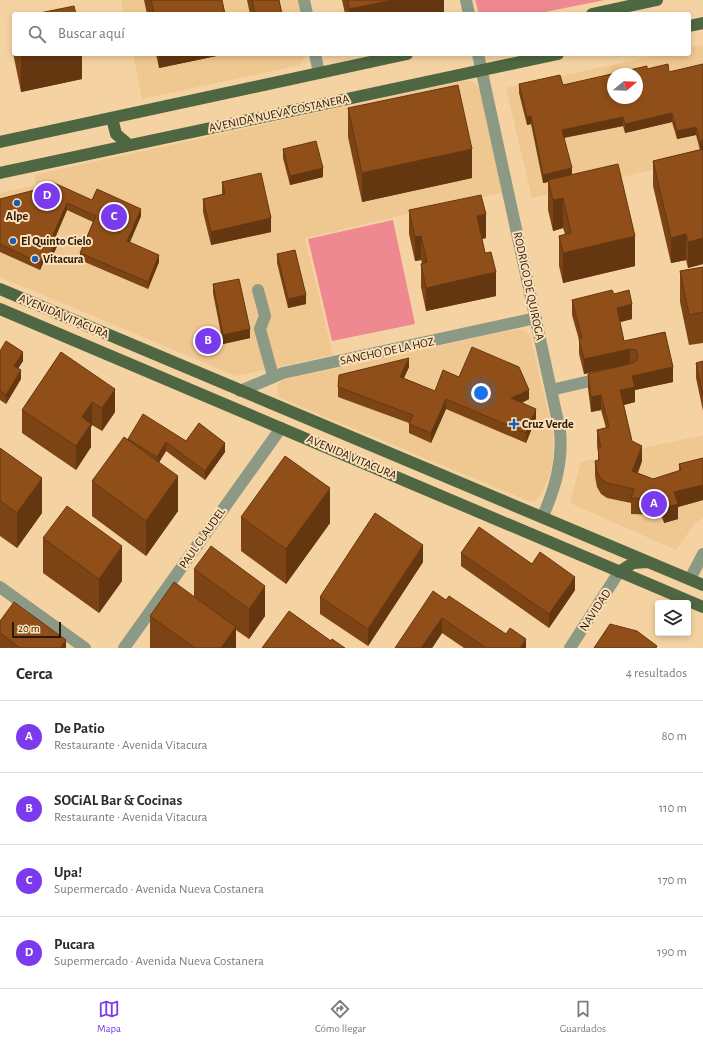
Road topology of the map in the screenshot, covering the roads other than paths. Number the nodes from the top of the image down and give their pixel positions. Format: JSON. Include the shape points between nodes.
{"nodes":[{"id":1,"x":304,"y":0,"type":"edge"},
{"id":2,"x":466,"y":0,"type":"edge"},
{"id":3,"x":657,"y":0,"type":"edge"},
{"id":4,"x":307,"y":12,"type":"edge"},
{"id":5,"x":469,"y":12,"type":"edge"},
{"id":6,"x":601,"y":12,"type":"edge"},
{"id":7,"x":703,"y":23,"type":"edge"},
{"id":8,"x":691,"y":26,"type":"edge"},
{"id":9,"x":315,"y":56,"type":"edge"},
{"id":10,"x":398,"y":56,"type":"edge"},
{"id":11,"x":478,"y":56,"type":"edge"},
{"id":12,"x":548,"y":56,"type":"edge"},
{"id":13,"x":482,"y":70,"type":"junction"},
{"id":14,"x":319,"y":73,"type":"junction"},
{"id":15,"x":112,"y":118,"type":"junction"},
{"id":16,"x":0,"y":142,"type":"edge"},
{"id":17,"x":129,"y":145,"type":"junction"},
{"id":18,"x":0,"y":173,"type":"edge"},
{"id":19,"x":0,"y":289,"type":"edge"},
{"id":20,"x":258,"y":290,"type":"dead end"},
{"id":21,"x":0,"y":309,"type":"edge"},
{"id":22,"x":536,"y":318,"type":"junction"},
{"id":23,"x":616,"y":374,"type":"edge"},
{"id":24,"x":274,"y":376,"type":"junction"},
{"id":25,"x":551,"y":390,"type":"junction"},
{"id":26,"x":240,"y":391,"type":"junction"},
{"id":27,"x":281,"y":428,"type":"junction"},
{"id":28,"x":543,"y":516,"type":"junction"},
{"id":29,"x":703,"y":554,"type":"edge"},
{"id":30,"x":650,"y":563,"type":"junction"},
{"id":31,"x":619,"y":572,"type":"junction"},
{"id":32,"x":690,"y":579,"type":"junction"},
{"id":33,"x":703,"y":585,"type":"edge"},
{"id":34,"x":0,"y":587,"type":"edge"},
{"id":35,"x":703,"y":606,"type":"edge"},
{"id":36,"x":85,"y":648,"type":"edge"},
{"id":37,"x":124,"y":648,"type":"edge"},
{"id":38,"x":570,"y":648,"type":"edge"}],
"edges":[{"from":1,"to":4,"type":"street"},
{"from":2,"to":5,"type":"street"},
{"from":3,"to":6,"type":"main road"},
{"from":7,"to":8,"type":"main road"},
{"from":9,"to":14,"type":"street"},
{"from":10,"to":14,"type":"main road"},
{"from":11,"to":13,"type":"street","name":"RODRIGO DE QUIROGA"},
{"from":12,"to":13,"type":"main road","name":"AVENIDA NUEVA COSTANERA"},
{"from":13,"to":17,"type":"main road","name":"AVENIDA NUEVA COSTANERA"},
{"from":13,"to":22,"type":"street","name":"RODRIGO DE QUIROGA"},
{"from":14,"to":15,"type":"main road"},
{"from":15,"to":16,"type":"main road"},
{"from":15,"to":17,"type":"main road","via":[[116,134]]},
{"from":17,"to":18,"type":"main road","name":"AVENIDA NUEVA COSTANERA"},
{"from":19,"to":26,"type":"main road","name":"AVENIDA VITACURA"},
{"from":20,"to":24,"type":"street","via":[[265,316],[260,329]]},
{"from":21,"to":27,"type":"main road","name":"AVENIDA VITACURA"},
{"from":22,"to":24,"type":"street","name":"SANCHO DE LA HOZ"},
{"from":22,"to":25,"type":"street","name":"RODRIGO DE QUIROGA"},
{"from":23,"to":25,"type":"street"},
{"from":24,"to":26,"type":"street","name":"SANCHO DE LA HOZ"},
{"from":25,"to":28,"type":"street","name":"RODRIGO DE QUIROGA","via":[[562,448],[556,483]]},
{"from":26,"to":28,"type":"main road","name":"AVENIDA VITACURA"},
{"from":27,"to":31,"type":"main road","name":"AVENIDA VITACURA"},
{"from":27,"to":37,"type":"street","name":"PAUL CLAUDEL"},
{"from":28,"to":30,"type":"main road","name":"AVENIDA VITACURA"},
{"from":29,"to":32,"type":"street"},
{"from":30,"to":31,"type":"main road","via":[[633,563]]},
{"from":30,"to":32,"type":"main road","name":"AVENIDA VITACURA"},
{"from":31,"to":35,"type":"main road","name":"AVENIDA VITACURA"},
{"from":31,"to":38,"type":"street","name":"NAVIDAD"},
{"from":32,"to":33,"type":"main road","name":"AVENIDA VITACURA"},
{"from":34,"to":36,"type":"street"}]}
